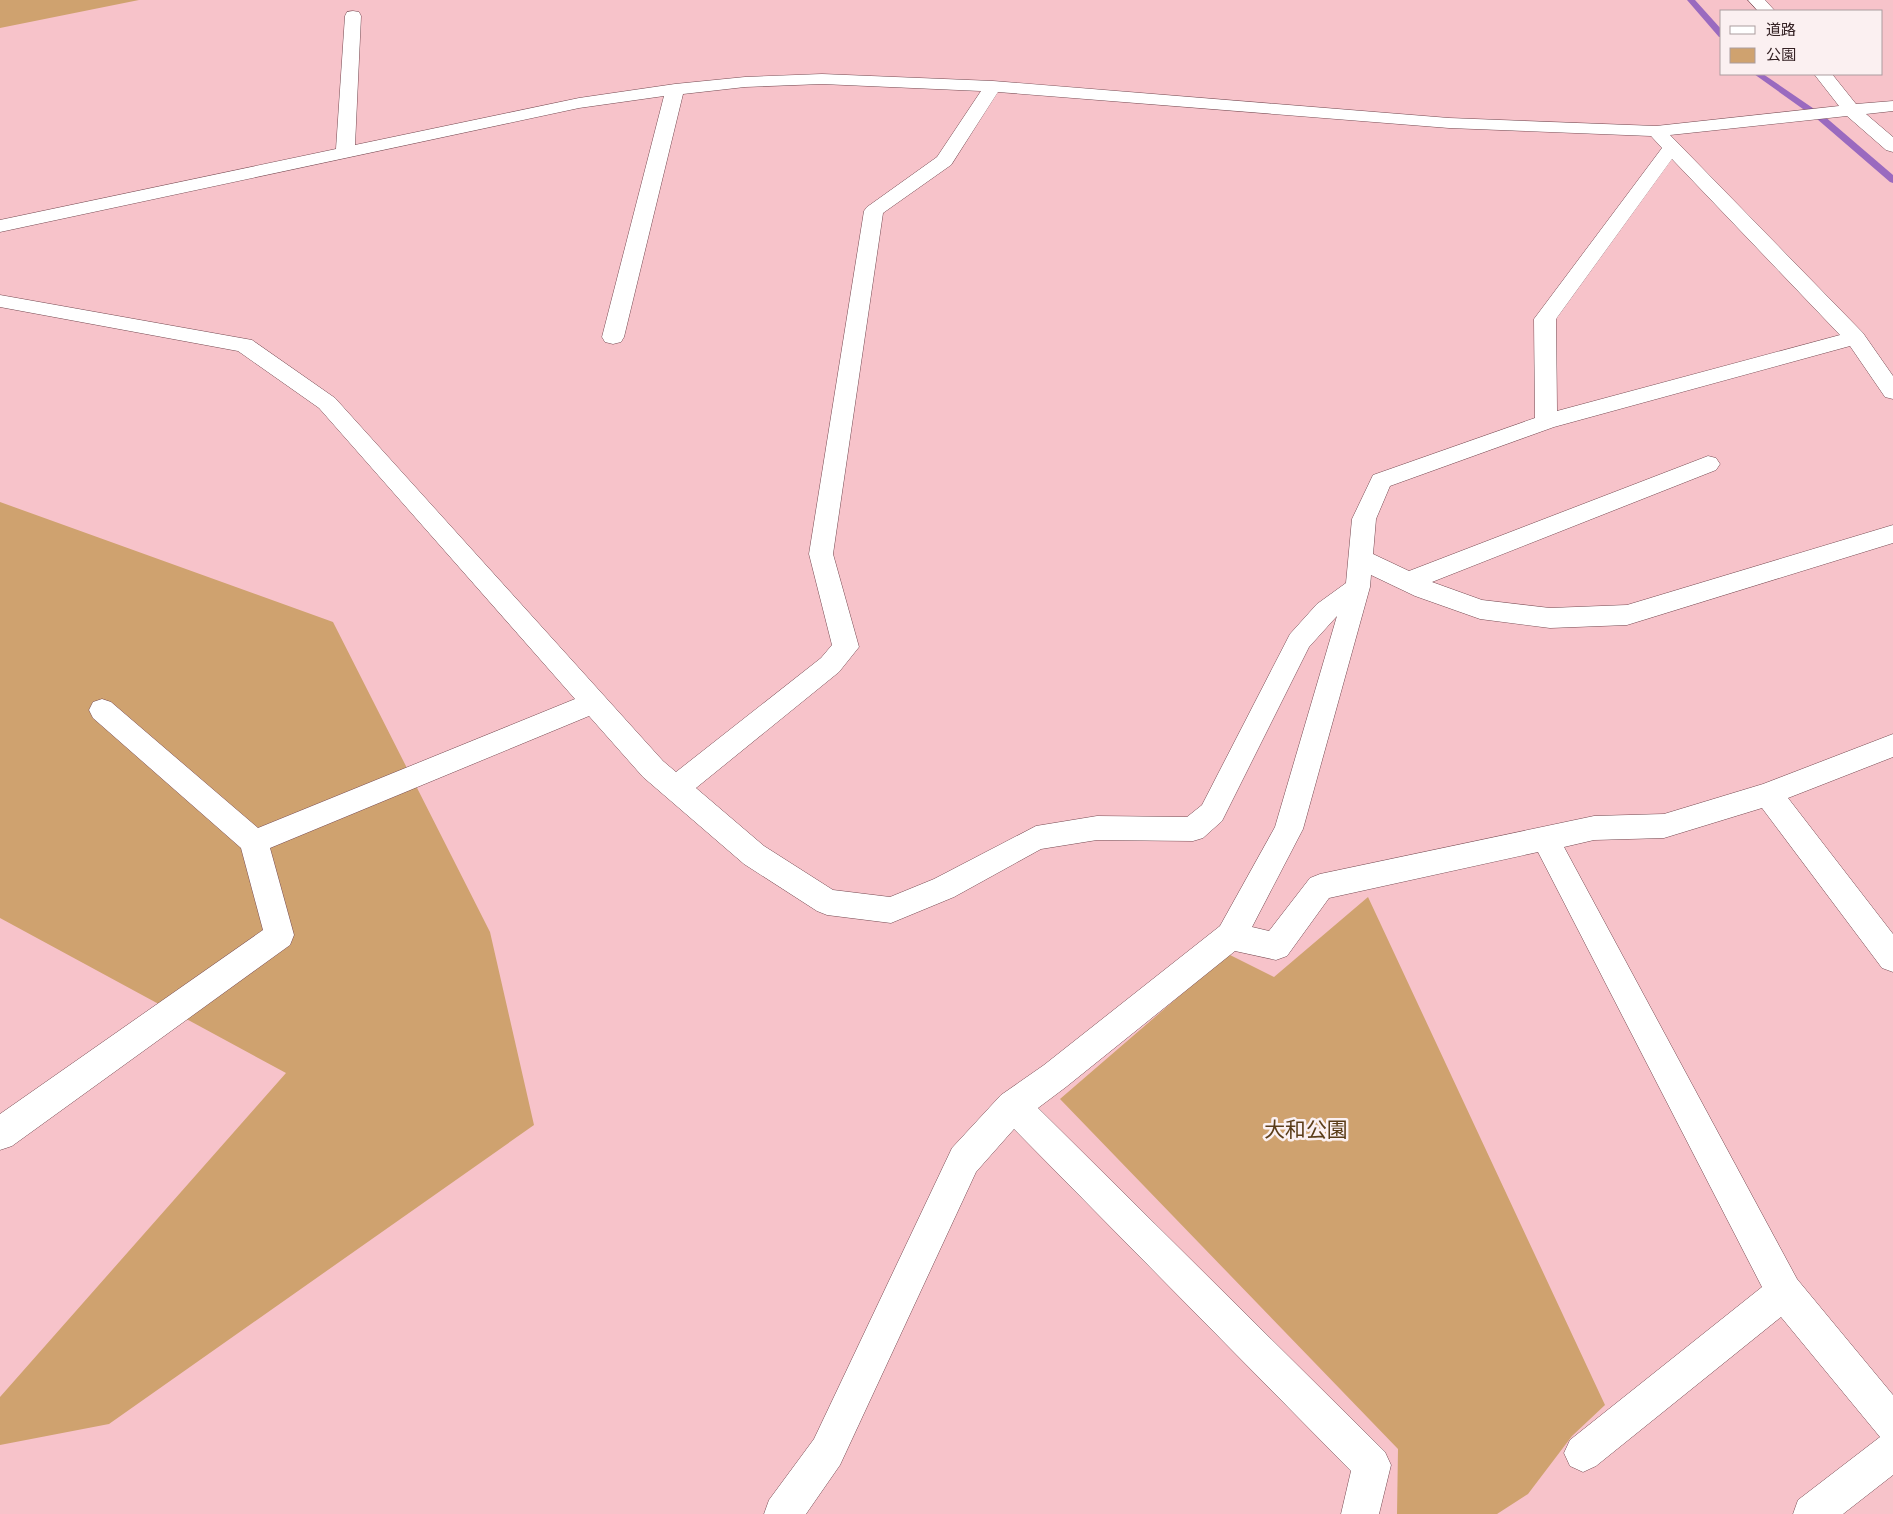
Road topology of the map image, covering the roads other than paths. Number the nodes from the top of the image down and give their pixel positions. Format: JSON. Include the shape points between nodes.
{"nodes":[{"id":1,"x":1756,"y":0,"type":"edge"},
{"id":2,"x":1767,"y":10,"type":"edge"},
{"id":3,"x":354,"y":16,"type":"dead end"},
{"id":4,"x":1824,"y":75,"type":"edge"},
{"id":5,"x":992,"y":86,"type":"junction"},
{"id":6,"x":676,"y":89,"type":"junction"},
{"id":7,"x":1893,"y":106,"type":"edge"},
{"id":8,"x":1847,"y":112,"type":"junction"},
{"id":9,"x":1656,"y":131,"type":"junction"},
{"id":10,"x":1893,"y":146,"type":"edge"},
{"id":11,"x":1671,"y":148,"type":"junction"},
{"id":12,"x":345,"y":154,"type":"junction"},
{"id":13,"x":0,"y":226,"type":"edge"},
{"id":14,"x":0,"y":301,"type":"edge"},
{"id":15,"x":613,"y":337,"type":"dead end"},
{"id":16,"x":1855,"y":338,"type":"junction"},
{"id":17,"x":1893,"y":392,"type":"edge"},
{"id":18,"x":1546,"y":422,"type":"junction"},
{"id":19,"x":1708,"y":464,"type":"dead end"},
{"id":20,"x":1893,"y":534,"type":"edge"},
{"id":21,"x":1360,"y":573,"type":"junction"},
{"id":22,"x":1407,"y":582,"type":"junction"},
{"id":23,"x":595,"y":702,"type":"junction"},
{"id":24,"x":102,"y":710,"type":"dead end"},
{"id":25,"x":1893,"y":745,"type":"edge"},
{"id":26,"x":676,"y":788,"type":"junction"},
{"id":27,"x":1768,"y":794,"type":"junction"},
{"id":28,"x":1546,"y":840,"type":"junction"},
{"id":29,"x":254,"y":842,"type":"junction"},
{"id":30,"x":1231,"y":936,"type":"junction"},
{"id":31,"x":1893,"y":958,"type":"edge"},
{"id":32,"x":1013,"y":1106,"type":"junction"},
{"id":33,"x":0,"y":1134,"type":"edge"},
{"id":34,"x":1784,"y":1292,"type":"junction"},
{"id":35,"x":1893,"y":1424,"type":"edge"},
{"id":36,"x":1893,"y":1452,"type":"edge"},
{"id":37,"x":1583,"y":1453,"type":"dead end"},
{"id":38,"x":783,"y":1514,"type":"edge"},
{"id":39,"x":1360,"y":1514,"type":"edge"},
{"id":40,"x":1812,"y":1514,"type":"edge"}],
"edges":[{"from":1,"to":2,"type":"street"},
{"from":3,"to":12,"type":"street"},
{"from":4,"to":8,"type":"street"},
{"from":5,"to":6,"type":"street","via":[[822,80],[745,82]]},
{"from":5,"to":9,"type":"street","via":[[1449,123]]},
{"from":5,"to":26,"type":"street","via":[[944,162],[874,211],[821,554],[846,647],[830,665]]},
{"from":6,"to":12,"type":"street","via":[[579,103]]},
{"from":6,"to":15,"type":"street"},
{"from":7,"to":8,"type":"street"},
{"from":8,"to":9,"type":"street"},
{"from":8,"to":10,"type":"street"},
{"from":9,"to":11,"type":"street"},
{"from":11,"to":16,"type":"street"},
{"from":11,"to":18,"type":"street","via":[[1545,319]]},
{"from":12,"to":13,"type":"street"},
{"from":14,"to":23,"type":"street","via":[[244,344],[327,403]]},
{"from":16,"to":17,"type":"street"},
{"from":16,"to":18,"type":"street"},
{"from":18,"to":21,"type":"street","via":[[1381,481],[1364,519]]},
{"from":19,"to":22,"type":"street"},
{"from":20,"to":22,"type":"street","via":[[1627,615],[1550,618],[1480,609]]},
{"from":21,"to":22,"type":"street"},
{"from":21,"to":26,"type":"street","via":[[1299,642],[1212,813],[1193,829],[1097,828],[1036,838],[944,888],[891,910],[827,902],[754,856]]},
{"from":21,"to":30,"type":"street","via":[[1289,829]]},
{"from":23,"to":26,"type":"street","via":[[653,769]]},
{"from":23,"to":29,"type":"street"},
{"from":24,"to":29,"type":"street"},
{"from":25,"to":27,"type":"street"},
{"from":27,"to":28,"type":"street","via":[[1664,826],[1594,828]]},
{"from":27,"to":31,"type":"street"},
{"from":28,"to":30,"type":"street","via":[[1320,886],[1276,946]]},
{"from":28,"to":34,"type":"street"},
{"from":29,"to":33,"type":"street","via":[[279,935]]},
{"from":30,"to":32,"type":"street"},
{"from":32,"to":38,"type":"street","via":[[964,1160],[827,1452]]},
{"from":32,"to":39,"type":"street","via":[[1372,1465]]},
{"from":34,"to":35,"type":"street"},
{"from":34,"to":37,"type":"street"},
{"from":36,"to":40,"type":"street"}]}
